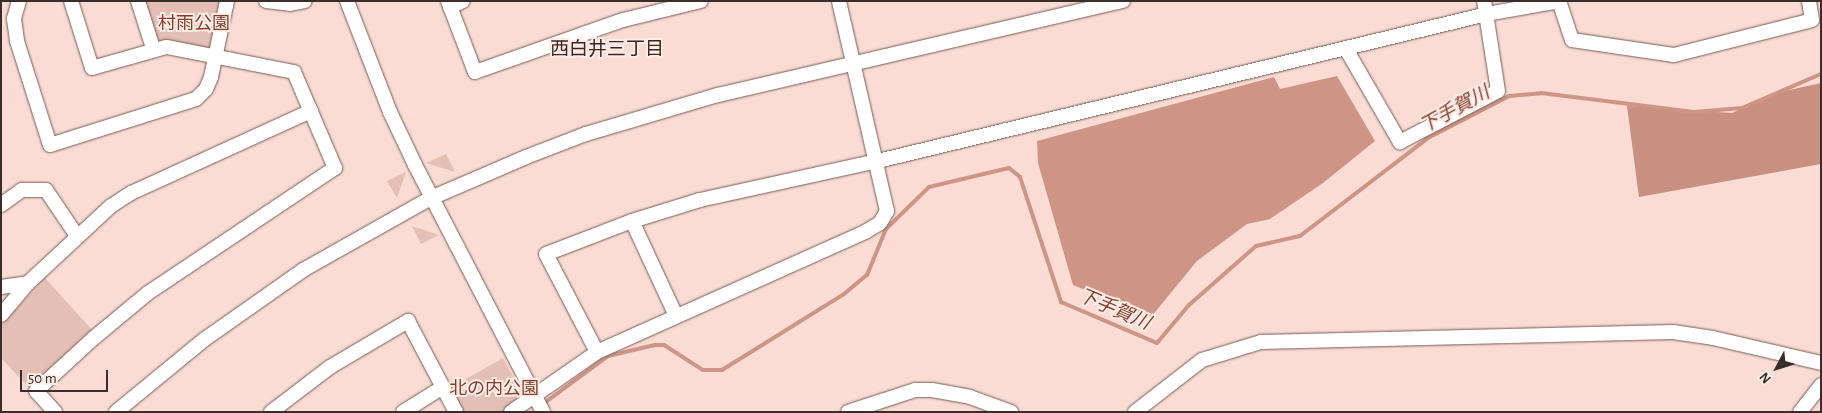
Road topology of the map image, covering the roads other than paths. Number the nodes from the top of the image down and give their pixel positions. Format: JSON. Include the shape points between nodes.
{"nodes":[{"id":1,"x":19,"y":1,"type":"edge"},
{"id":2,"x":72,"y":1,"type":"edge"},
{"id":3,"x":138,"y":1,"type":"edge"},
{"id":4,"x":227,"y":1,"type":"edge"},
{"id":5,"x":266,"y":1,"type":"edge"},
{"id":6,"x":305,"y":1,"type":"edge"},
{"id":7,"x":347,"y":1,"type":"edge"},
{"id":8,"x":463,"y":1,"type":"edge"},
{"id":9,"x":701,"y":1,"type":"edge"},
{"id":10,"x":839,"y":1,"type":"edge"},
{"id":11,"x":1123,"y":1,"type":"edge"},
{"id":12,"x":1560,"y":1,"type":"edge"},
{"id":13,"x":1809,"y":1,"type":"edge"},
{"id":14,"x":449,"y":4,"type":"edge"},
{"id":15,"x":1485,"y":7,"type":"edge"},
{"id":16,"x":153,"y":48,"type":"junction"},
{"id":17,"x":1346,"y":50,"type":"junction"},
{"id":18,"x":217,"y":56,"type":"junction"},
{"id":19,"x":855,"y":64,"type":"junction"},
{"id":20,"x":311,"y":111,"type":"junction"},
{"id":21,"x":878,"y":161,"type":"junction"},
{"id":22,"x":431,"y":198,"type":"junction"},
{"id":23,"x":1,"y":205,"type":"edge"},
{"id":24,"x":632,"y":221,"type":"junction"},
{"id":25,"x":77,"y":236,"type":"junction"},
{"id":26,"x":28,"y":283,"type":"junction"},
{"id":27,"x":1,"y":287,"type":"edge"},
{"id":28,"x":1,"y":315,"type":"edge"},
{"id":29,"x":676,"y":316,"type":"junction"},
{"id":30,"x":597,"y":352,"type":"junction"},
{"id":31,"x":1821,"y":363,"type":"edge"},
{"id":32,"x":1821,"y":385,"type":"edge"},
{"id":33,"x":443,"y":386,"type":"junction"},
{"id":34,"x":538,"y":402,"type":"edge"},
{"id":35,"x":55,"y":412,"type":"edge"},
{"id":36,"x":116,"y":412,"type":"edge"},
{"id":37,"x":271,"y":412,"type":"edge"},
{"id":38,"x":403,"y":412,"type":"edge"},
{"id":39,"x":456,"y":412,"type":"edge"},
{"id":40,"x":511,"y":412,"type":"edge"},
{"id":41,"x":848,"y":412,"type":"edge"},
{"id":42,"x":1012,"y":412,"type":"edge"},
{"id":43,"x":1135,"y":412,"type":"edge"},
{"id":44,"x":1800,"y":412,"type":"edge"}],
"edges":[{"from":1,"to":18,"type":"street","via":[[14,19],[17,41],[50,145],[185,105],[206,90]]},
{"from":2,"to":16,"type":"street","via":[[92,68]]},
{"from":3,"to":16,"type":"street"},
{"from":4,"to":18,"type":"street"},
{"from":5,"to":6,"type":"street","via":[[290,4]]},
{"from":7,"to":22,"type":"street","via":[[390,112]]},
{"from":8,"to":14,"type":"street"},
{"from":9,"to":14,"type":"street","via":[[623,20],[475,72]]},
{"from":10,"to":19,"type":"street"},
{"from":11,"to":19,"type":"street"},
{"from":12,"to":13,"type":"street","via":[[1572,40],[1674,55],[1812,20]]},
{"from":12,"to":15,"type":"street"},
{"from":15,"to":17,"type":"street"},
{"from":15,"to":17,"type":"street","via":[[1498,91],[1400,142]]},
{"from":16,"to":18,"type":"street","via":[[178,47]]},
{"from":17,"to":21,"type":"street"},
{"from":18,"to":20,"type":"street","via":[[294,72]]},
{"from":19,"to":21,"type":"street"},
{"from":19,"to":22,"type":"street","via":[[718,95],[586,134]]},
{"from":20,"to":25,"type":"street","via":[[131,193]]},
{"from":20,"to":35,"type":"street","via":[[335,168],[148,293],[94,337],[36,391]]},
{"from":21,"to":24,"type":"street","via":[[700,200]]},
{"from":21,"to":29,"type":"street","via":[[887,211],[880,223]]},
{"from":22,"to":34,"type":"street"},
{"from":22,"to":36,"type":"street","via":[[303,270],[250,305]]},
{"from":23,"to":25,"type":"street","via":[[22,190],[46,190]]},
{"from":24,"to":29,"type":"street"},
{"from":24,"to":30,"type":"street","via":[[546,254]]},
{"from":25,"to":26,"type":"street"},
{"from":26,"to":27,"type":"street"},
{"from":26,"to":28,"type":"street"},
{"from":29,"to":30,"type":"street"},
{"from":30,"to":34,"type":"street"},
{"from":31,"to":43,"type":"street","via":[[1673,332],[1261,342],[1202,360]]},
{"from":32,"to":44,"type":"street"},
{"from":33,"to":37,"type":"street","via":[[408,321],[330,368]]},
{"from":33,"to":38,"type":"street"},
{"from":33,"to":39,"type":"street"},
{"from":34,"to":40,"type":"street"},
{"from":41,"to":42,"type":"street","via":[[915,390],[932,390],[970,397]]}]}
